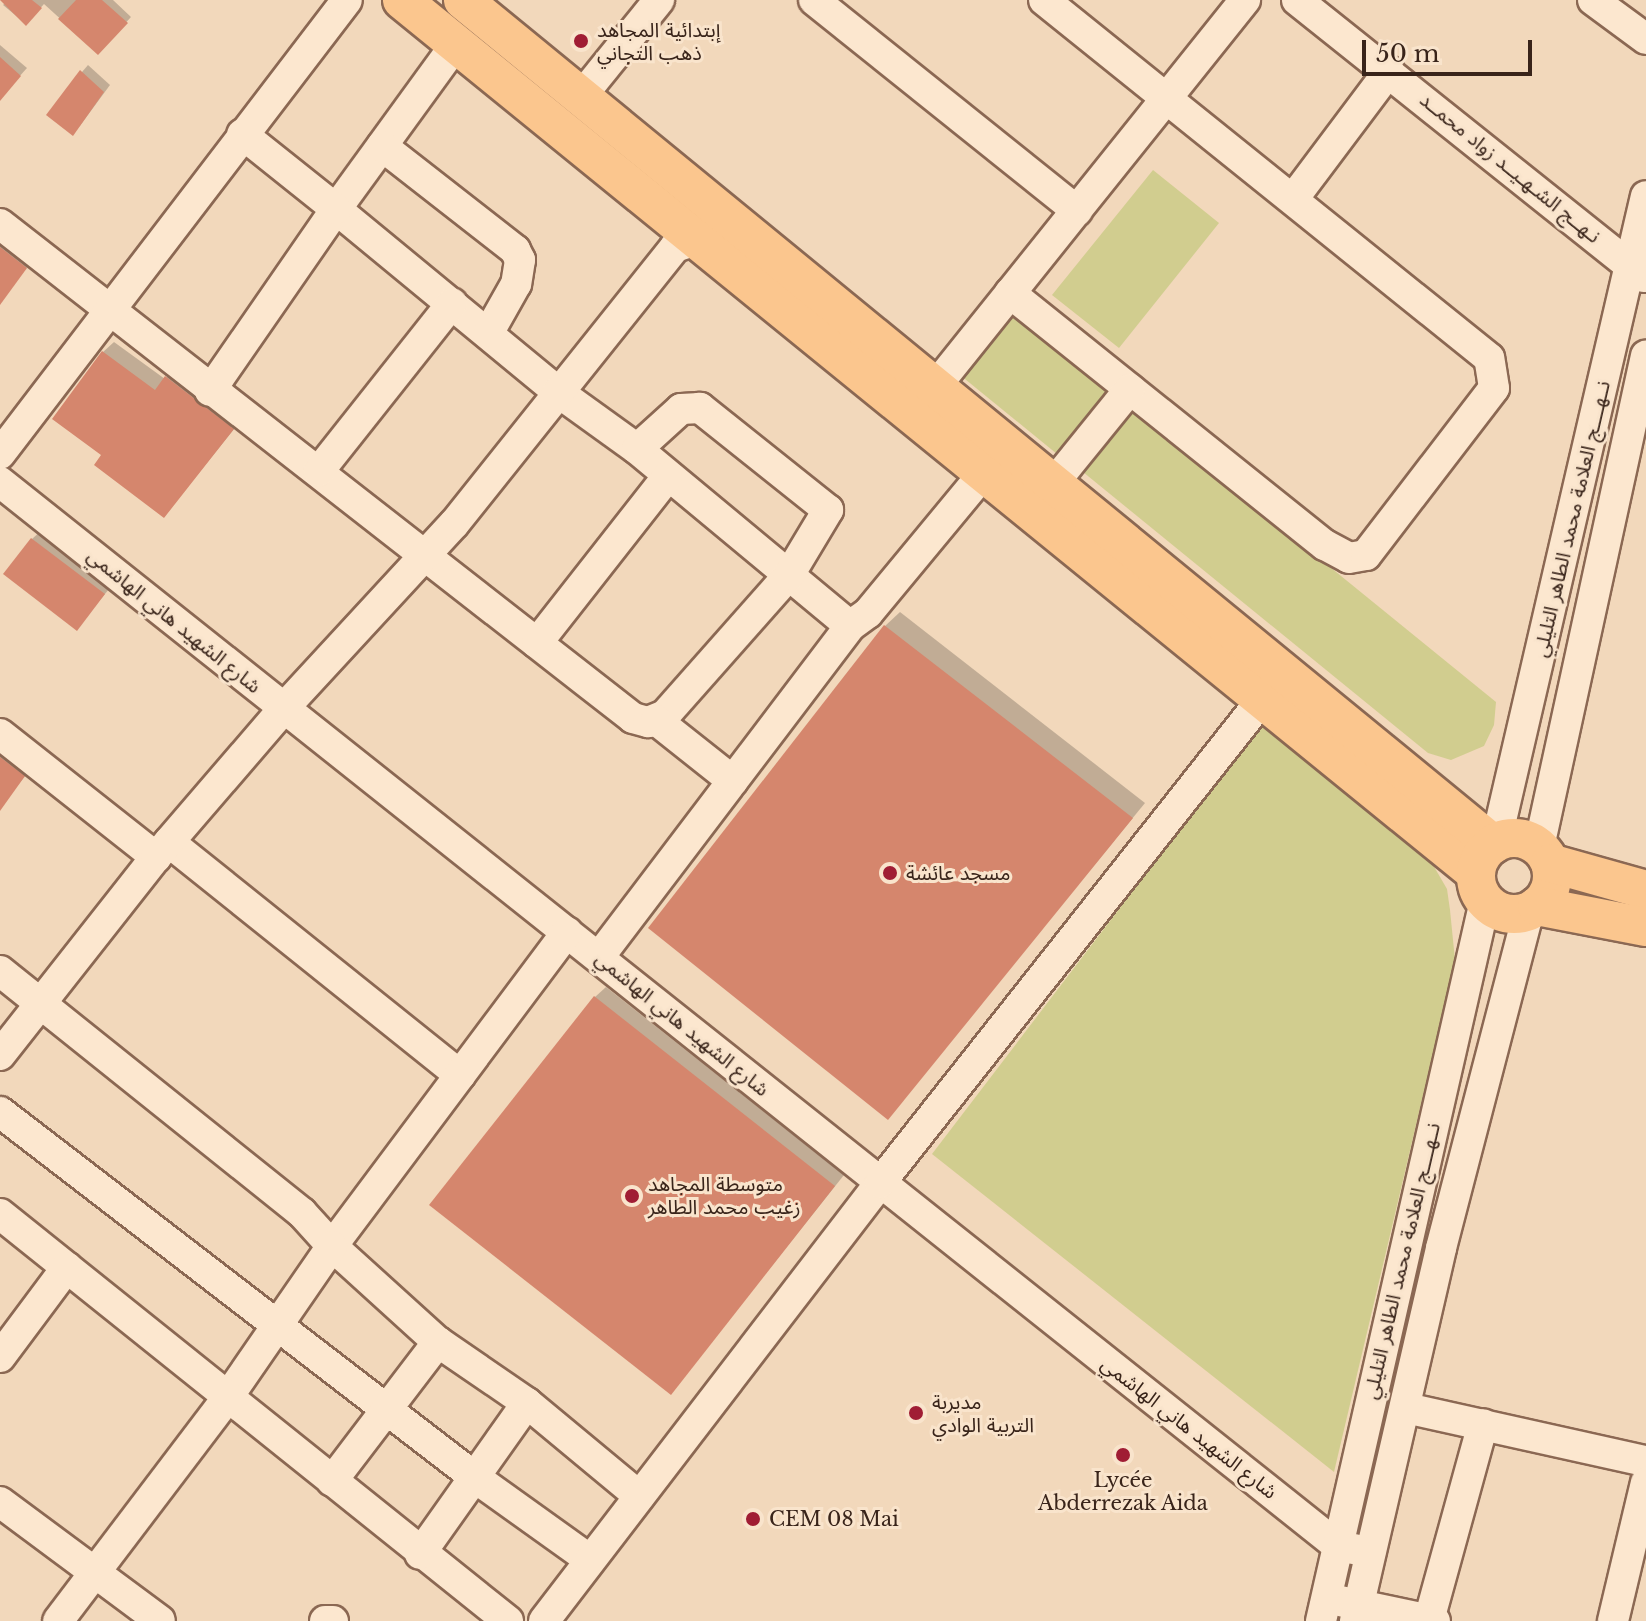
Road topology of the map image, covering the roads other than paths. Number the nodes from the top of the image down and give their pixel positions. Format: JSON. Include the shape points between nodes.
{"nodes":[{"id":1,"x":347,"y":0,"type":"edge"},
{"id":2,"x":402,"y":0,"type":"edge"},
{"id":3,"x":463,"y":0,"type":"edge"},
{"id":4,"x":659,"y":0,"type":"edge"},
{"id":5,"x":814,"y":0,"type":"edge"},
{"id":6,"x":1044,"y":0,"type":"edge"},
{"id":7,"x":1245,"y":0,"type":"edge"},
{"id":8,"x":1297,"y":0,"type":"edge"},
{"id":9,"x":1593,"y":0,"type":"edge"},
{"id":10,"x":1646,"y":39,"type":"edge"},
{"id":11,"x":456,"y":44,"type":"junction"},
{"id":12,"x":1389,"y":71,"type":"junction"},
{"id":13,"x":580,"y":98,"type":"junction"},
{"id":14,"x":1166,"y":100,"type":"junction"},
{"id":15,"x":242,"y":134,"type":"junction"},
{"id":16,"x":382,"y":146,"type":"junction"},
{"id":17,"x":1646,"y":196,"type":"edge"},
{"id":18,"x":1293,"y":199,"type":"junction"},
{"id":19,"x":336,"y":209,"type":"junction"},
{"id":20,"x":1077,"y":211,"type":"junction"},
{"id":21,"x":695,"y":223,"type":"junction"},
{"id":22,"x":0,"y":224,"type":"edge"},
{"id":23,"x":1638,"y":271,"type":"edge"},
{"id":24,"x":1010,"y":293,"type":"junction"},
{"id":25,"x":452,"y":303,"type":"junction"},
{"id":26,"x":108,"y":307,"type":"junction"},
{"id":27,"x":489,"y":332,"type":"junction"},
{"id":28,"x":1646,"y":356,"type":"edge"},
{"id":29,"x":935,"y":387,"type":"junction"},
{"id":30,"x":1130,"y":389,"type":"junction"},
{"id":31,"x":210,"y":391,"type":"junction"},
{"id":32,"x":558,"y":392,"type":"junction"},
{"id":33,"x":637,"y":449,"type":"junction"},
{"id":34,"x":0,"y":454,"type":"edge"},
{"id":35,"x":319,"y":471,"type":"junction"},
{"id":36,"x":982,"y":475,"type":"junction"},
{"id":37,"x":667,"y":477,"type":"junction"},
{"id":38,"x":0,"y":482,"type":"edge"},
{"id":39,"x":1053,"y":484,"type":"junction"},
{"id":40,"x":426,"y":557,"type":"junction"},
{"id":41,"x":789,"y":575,"type":"junction"},
{"id":42,"x":850,"y":626,"type":"junction"},
{"id":43,"x":537,"y":643,"type":"junction"},
{"id":44,"x":1261,"y":701,"type":"junction"},
{"id":45,"x":284,"y":708,"type":"junction"},
{"id":46,"x":656,"y":720,"type":"junction"},
{"id":47,"x":0,"y":734,"type":"edge"},
{"id":48,"x":733,"y":781,"type":"junction"},
{"id":49,"x":163,"y":850,"type":"junction"},
{"id":50,"x":1545,"y":855,"type":"junction"},
{"id":51,"x":1487,"y":865,"type":"junction"},
{"id":52,"x":1646,"y":890,"type":"edge"},
{"id":53,"x":1533,"y":908,"type":"junction"},
{"id":54,"x":1646,"y":927,"type":"edge"},
{"id":55,"x":567,"y":932,"type":"junction"},
{"id":56,"x":599,"y":957,"type":"junction"},
{"id":57,"x":0,"y":971,"type":"edge"},
{"id":58,"x":42,"y":1004,"type":"junction"},
{"id":59,"x":0,"y":1055,"type":"edge"},
{"id":60,"x":460,"y":1075,"type":"junction"},
{"id":61,"x":0,"y":1112,"type":"edge"},
{"id":62,"x":880,"y":1183,"type":"junction"},
{"id":63,"x":0,"y":1214,"type":"edge"},
{"id":64,"x":332,"y":1246,"type":"junction"},
{"id":65,"x":67,"y":1267,"type":"junction"},
{"id":66,"x":280,"y":1324,"type":"junction"},
{"id":67,"x":438,"y":1342,"type":"junction"},
{"id":68,"x":0,"y":1357,"type":"edge"},
{"id":69,"x":228,"y":1397,"type":"junction"},
{"id":70,"x":527,"y":1403,"type":"junction"},
{"id":71,"x":1406,"y":1408,"type":"junction"},
{"id":72,"x":389,"y":1409,"type":"junction"},
{"id":73,"x":1483,"y":1424,"type":"junction"},
{"id":74,"x":1646,"y":1461,"type":"edge"},
{"id":75,"x":477,"y":1479,"type":"junction"},
{"id":76,"x":332,"y":1481,"type":"junction"},
{"id":77,"x":1646,"y":1483,"type":"edge"},
{"id":78,"x":639,"y":1496,"type":"junction"},
{"id":79,"x":0,"y":1502,"type":"edge"},
{"id":80,"x":1338,"y":1546,"type":"junction"},
{"id":81,"x":1370,"y":1552,"type":"junction"},
{"id":82,"x":420,"y":1554,"type":"junction"},
{"id":83,"x":590,"y":1560,"type":"junction"},
{"id":84,"x":94,"y":1573,"type":"junction"},
{"id":85,"x":1323,"y":1610,"type":"edge"},
{"id":86,"x":1357,"y":1612,"type":"edge"},
{"id":87,"x":1432,"y":1620,"type":"edge"},
{"id":88,"x":58,"y":1621,"type":"edge"},
{"id":89,"x":160,"y":1621,"type":"edge"},
{"id":90,"x":325,"y":1621,"type":"edge"},
{"id":91,"x":333,"y":1621,"type":"edge"},
{"id":92,"x":508,"y":1621,"type":"edge"},
{"id":93,"x":544,"y":1621,"type":"edge"},
{"id":94,"x":1613,"y":1621,"type":"edge"}],
"edges":[{"from":1,"to":15,"type":"street"},
{"from":2,"to":11,"type":"main road"},
{"from":3,"to":13,"type":"main road"},
{"from":4,"to":13,"type":"street"},
{"from":5,"to":20,"type":"street"},
{"from":6,"to":14,"type":"street"},
{"from":7,"to":14,"type":"street"},
{"from":8,"to":12,"type":"street","name":"نـهــج الشـهـيــد زواد محمــد"},
{"from":9,"to":10,"type":"street"},
{"from":11,"to":16,"type":"street"},
{"from":11,"to":21,"type":"main road"},
{"from":12,"to":18,"type":"street"},
{"from":12,"to":23,"type":"street","name":"نـهــج الشـهـيــد زواد محمــد"},
{"from":13,"to":21,"type":"main road"},
{"from":14,"to":18,"type":"street"},
{"from":14,"to":20,"type":"street"},
{"from":15,"to":19,"type":"street"},
{"from":15,"to":26,"type":"street"},
{"from":16,"to":19,"type":"street"},
{"from":16,"to":27,"type":"street","via":[[515,250],[520,260],[516,284]]},
{"from":17,"to":23,"type":"street","name":"نــهــــج العلامة محمد الطاهر التليلي"},
{"from":18,"to":30,"type":"street","via":[[1489,358],[1495,374],[1490,398],[1366,555],[1349,558],[1325,545]]},
{"from":19,"to":25,"type":"street"},
{"from":19,"to":31,"type":"street"},
{"from":20,"to":24,"type":"street"},
{"from":21,"to":29,"type":"main road"},
{"from":21,"to":32,"type":"street"},
{"from":21,"to":36,"type":"main road"},
{"from":22,"to":26,"type":"street"},
{"from":23,"to":51,"type":"street","name":"نــهــــج العلامة محمد الطاهر التليلي"},
{"from":24,"to":29,"type":"street"},
{"from":24,"to":30,"type":"street"},
{"from":25,"to":27,"type":"street"},
{"from":25,"to":35,"type":"street"},
{"from":26,"to":31,"type":"street"},
{"from":26,"to":34,"type":"street"},
{"from":27,"to":32,"type":"street"},
{"from":28,"to":50,"type":"street","name":"نــهــــج العلامة محمد الطاهر التليلي"},
{"from":29,"to":39,"type":"main road"},
{"from":30,"to":39,"type":"street"},
{"from":31,"to":35,"type":"street"},
{"from":32,"to":33,"type":"street"},
{"from":32,"to":40,"type":"street"},
{"from":33,"to":37,"type":"street"},
{"from":33,"to":41,"type":"street","via":[[681,409],[700,408],[823,503],[826,520]]},
{"from":35,"to":40,"type":"street"},
{"from":36,"to":42,"type":"street","via":[[868,613]]},
{"from":36,"to":44,"type":"main road"},
{"from":37,"to":41,"type":"street"},
{"from":37,"to":43,"type":"street"},
{"from":38,"to":45,"type":"street","name":"شارع الشهيد هاني الهاشمي"},
{"from":39,"to":51,"type":"main road"},
{"from":40,"to":43,"type":"street"},
{"from":40,"to":45,"type":"street"},
{"from":41,"to":42,"type":"street"},
{"from":41,"to":46,"type":"street"},
{"from":42,"to":48,"type":"street"},
{"from":43,"to":46,"type":"street","via":[[633,718]]},
{"from":44,"to":51,"type":"main road"},
{"from":44,"to":62,"type":"street"},
{"from":45,"to":49,"type":"street"},
{"from":45,"to":55,"type":"street","name":"شارع الشهيد هاني الهاشمي"},
{"from":46,"to":48,"type":"street"},
{"from":47,"to":49,"type":"street"},
{"from":48,"to":56,"type":"street"},
{"from":49,"to":58,"type":"street"},
{"from":49,"to":60,"type":"street"},
{"from":50,"to":51,"type":"main road","via":[[1518,838]]},
{"from":50,"to":52,"type":"main road"},
{"from":50,"to":53,"type":"main road","via":[[1551,886]]},
{"from":51,"to":53,"type":"main road","via":[[1506,913]]},
{"from":51,"to":80,"type":"street","name":"نــهــــج العلامة محمد الطاهر التليلي"},
{"from":53,"to":54,"type":"main road"},
{"from":53,"to":71,"type":"street","name":"نــهــــج العلامة محمد الطاهر التليلي","via":[[1441,1248]]},
{"from":55,"to":56,"type":"street","name":"شارع الشهيد هاني الهاشمي"},
{"from":55,"to":60,"type":"street"},
{"from":56,"to":62,"type":"street","name":"شارع الشهيد هاني الهاشمي"},
{"from":57,"to":58,"type":"street"},
{"from":58,"to":59,"type":"street"},
{"from":58,"to":64,"type":"street","via":[[302,1213]]},
{"from":60,"to":64,"type":"street"},
{"from":61,"to":66,"type":"street"},
{"from":62,"to":78,"type":"street"},
{"from":62,"to":80,"type":"street","name":"شارع الشهيد هاني الهاشمي"},
{"from":63,"to":65,"type":"street"},
{"from":64,"to":66,"type":"street"},
{"from":64,"to":67,"type":"street"},
{"from":65,"to":68,"type":"street"},
{"from":65,"to":69,"type":"street"},
{"from":66,"to":69,"type":"street"},
{"from":66,"to":72,"type":"street"},
{"from":67,"to":70,"type":"street"},
{"from":67,"to":72,"type":"street"},
{"from":69,"to":76,"type":"street"},
{"from":69,"to":84,"type":"street"},
{"from":70,"to":75,"type":"street"},
{"from":70,"to":78,"type":"street"},
{"from":71,"to":73,"type":"street"},
{"from":71,"to":81,"type":"street","name":"نــهــــج العلامة محمد الطاهر التليلي"},
{"from":72,"to":75,"type":"street"},
{"from":72,"to":76,"type":"street"},
{"from":73,"to":74,"type":"street"},
{"from":73,"to":87,"type":"street"},
{"from":75,"to":82,"type":"street"},
{"from":75,"to":83,"type":"street"},
{"from":76,"to":82,"type":"street"},
{"from":77,"to":94,"type":"street"},
{"from":78,"to":83,"type":"street"},
{"from":79,"to":84,"type":"street"},
{"from":80,"to":81,"type":"street","name":"شارع الشهيد هاني الهاشمي"},
{"from":80,"to":85,"type":"street","name":"نــهــــج العلامة محمد الطاهر التليلي"},
{"from":81,"to":86,"type":"street","name":"نــهــــج العلامة محمد الطاهر التليلي"},
{"from":82,"to":92,"type":"street"},
{"from":83,"to":93,"type":"street"},
{"from":84,"to":88,"type":"street"},
{"from":84,"to":89,"type":"street"},
{"from":85,"to":86,"type":"street"},
{"from":86,"to":87,"type":"street"},
{"from":90,"to":91,"type":"street"}]}
